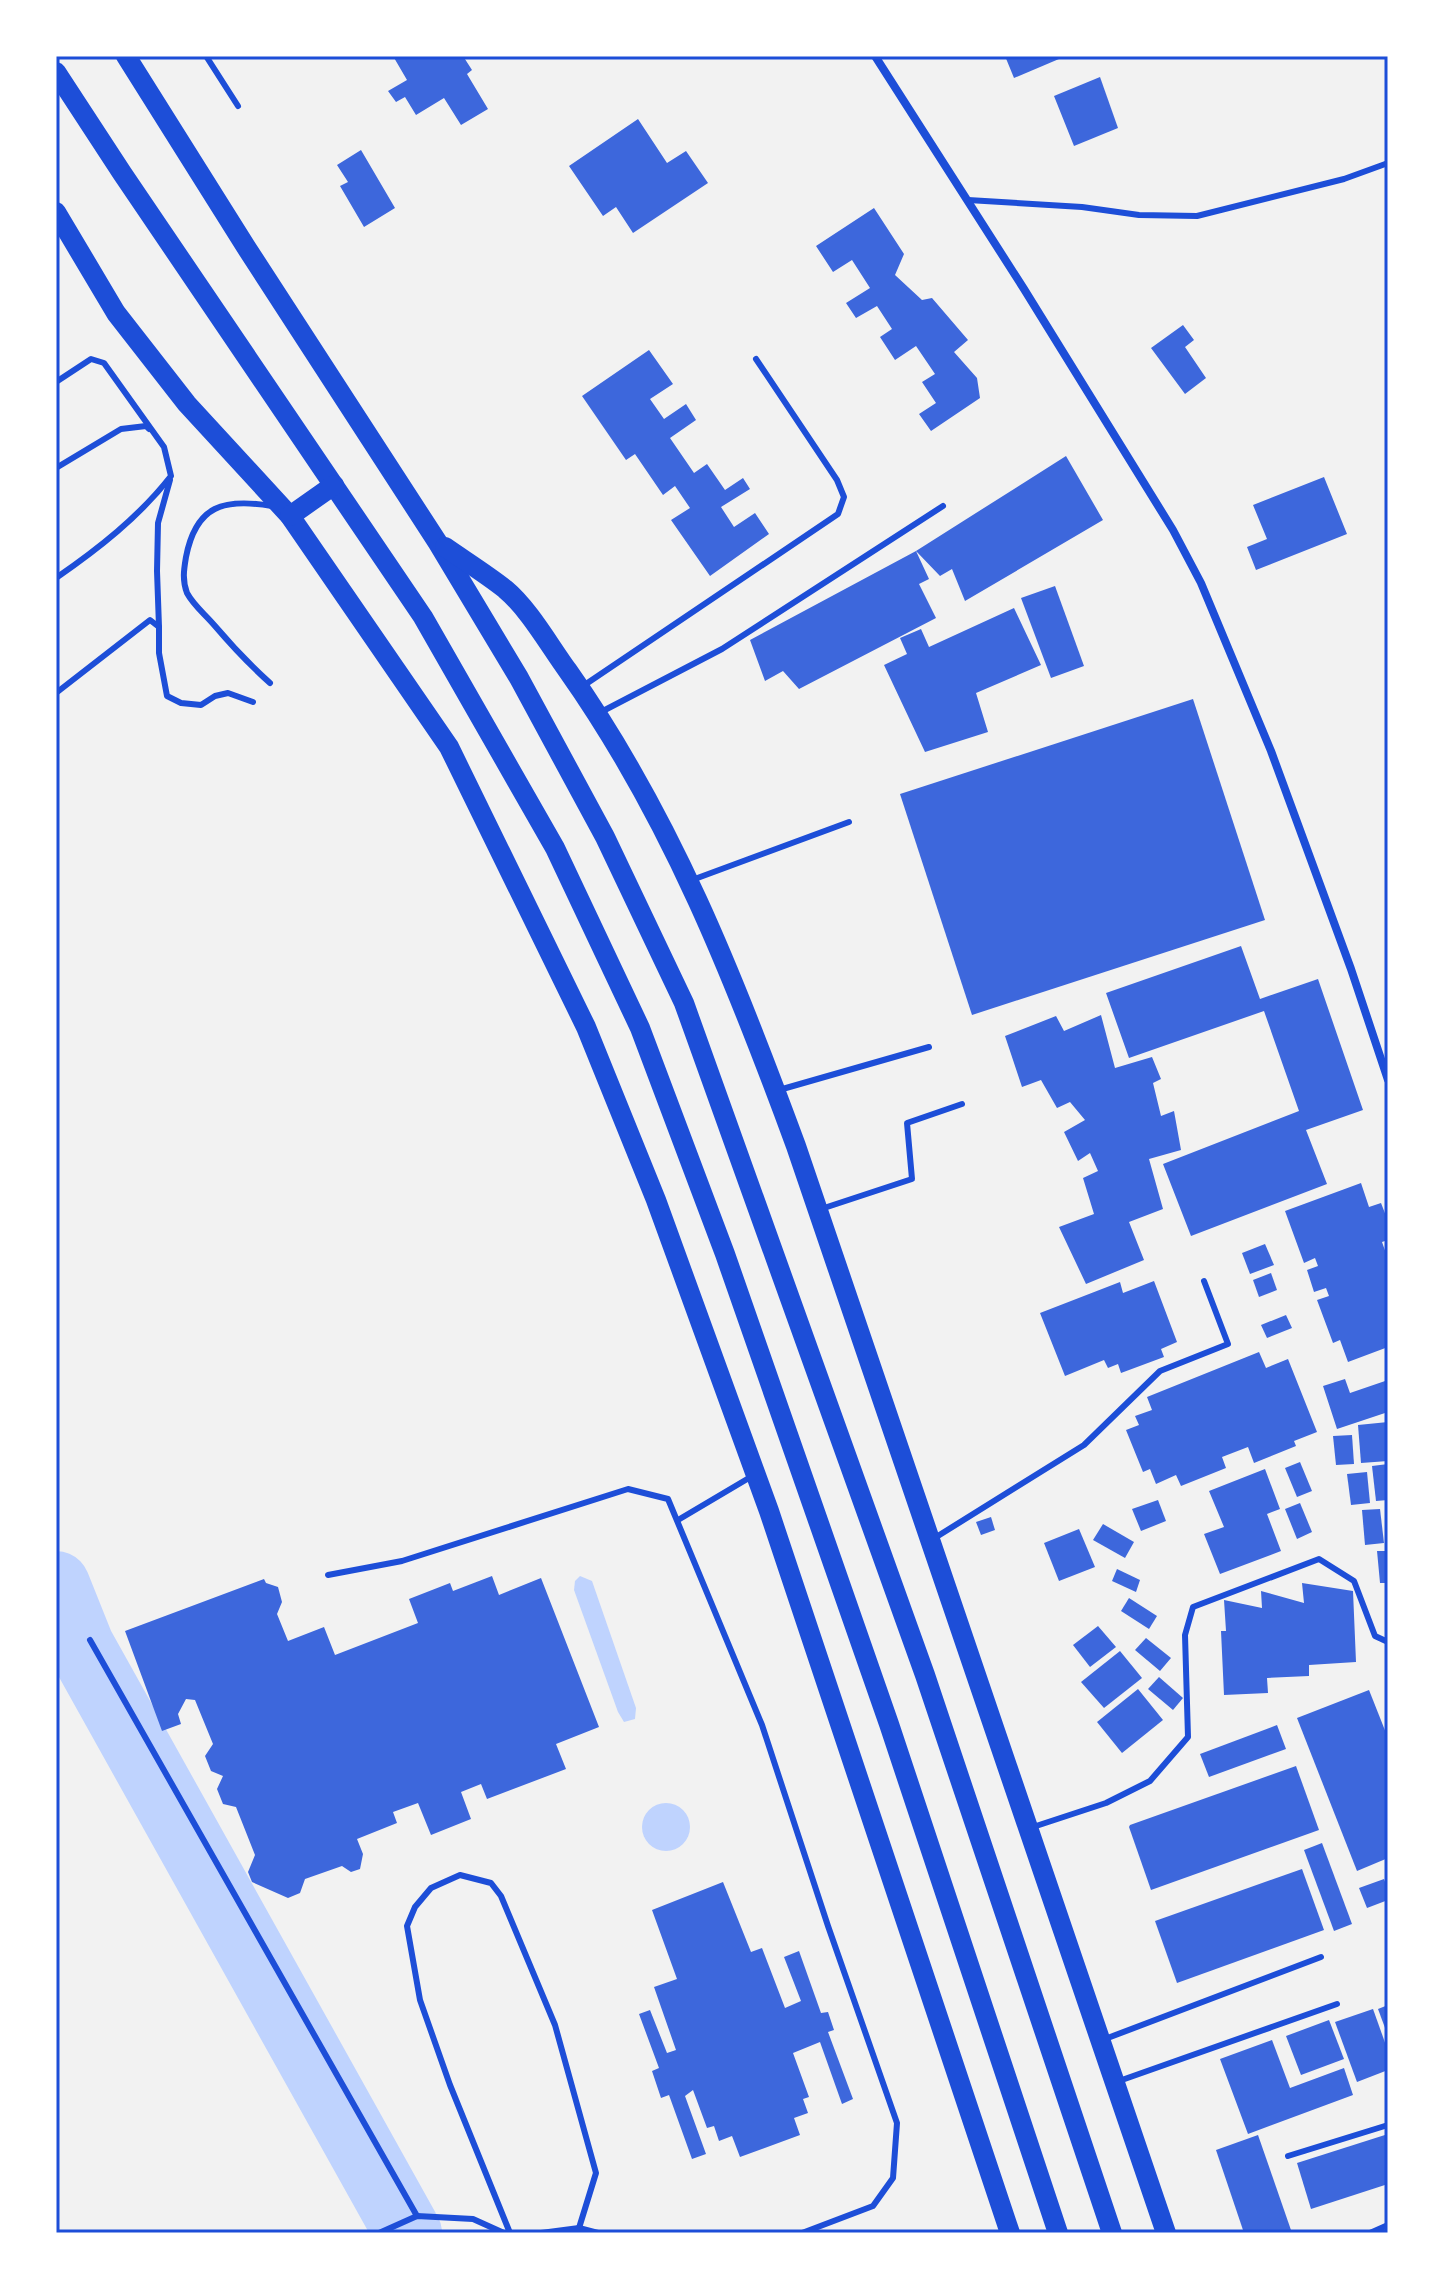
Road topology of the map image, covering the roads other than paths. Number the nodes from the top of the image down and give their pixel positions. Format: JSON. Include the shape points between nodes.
{"nodes":[{"id":1,"x":126,"y":56,"type":"edge"},
{"id":2,"x":206,"y":56,"type":"edge"},
{"id":3,"x":875,"y":56,"type":"edge"},
{"id":4,"x":56,"y":72,"type":"edge"},
{"id":5,"x":238,"y":106,"type":"dead end"},
{"id":6,"x":1388,"y":163,"type":"edge"},
{"id":7,"x":968,"y":200,"type":"junction"},
{"id":8,"x":56,"y":212,"type":"edge"},
{"id":9,"x":756,"y":359,"type":"dead end"},
{"id":10,"x":56,"y":382,"type":"edge"},
{"id":11,"x":164,"y":447,"type":"junction"},
{"id":12,"x":56,"y":468,"type":"edge"},
{"id":13,"x":171,"y":476,"type":"junction"},
{"id":14,"x":334,"y":485,"type":"junction"},
{"id":15,"x":943,"y":506,"type":"dead end"},
{"id":16,"x":286,"y":512,"type":"junction"},
{"id":17,"x":438,"y":543,"type":"junction"},
{"id":18,"x":56,"y":578,"type":"edge"},
{"id":19,"x":159,"y":627,"type":"junction"},
{"id":20,"x":270,"y":683,"type":"dead end"},
{"id":21,"x":580,"y":688,"type":"junction"},
{"id":22,"x":56,"y":693,"type":"edge"},
{"id":23,"x":253,"y":702,"type":"dead end"},
{"id":24,"x":598,"y":714,"type":"junction"},
{"id":25,"x":849,"y":822,"type":"dead end"},
{"id":26,"x":688,"y":882,"type":"junction"},
{"id":27,"x":929,"y":1047,"type":"dead end"},
{"id":28,"x":1388,"y":1080,"type":"edge"},
{"id":29,"x":776,"y":1091,"type":"junction"},
{"id":30,"x":962,"y":1104,"type":"dead end"},
{"id":31,"x":818,"y":1210,"type":"junction"},
{"id":32,"x":1204,"y":1281,"type":"dead end"},
{"id":33,"x":755,"y":1475,"type":"junction"},
{"id":34,"x":678,"y":1520,"type":"junction"},
{"id":35,"x":930,"y":1540,"type":"junction"},
{"id":36,"x":328,"y":1575,"type":"dead end"},
{"id":37,"x":90,"y":1640,"type":"dead end"},
{"id":38,"x":1388,"y":1642,"type":"edge"},
{"id":39,"x":1029,"y":1828,"type":"junction"},
{"id":40,"x":1321,"y":1957,"type":"dead end"},
{"id":41,"x":1337,"y":2004,"type":"dead end"},
{"id":42,"x":1102,"y":2040,"type":"junction"},
{"id":43,"x":1116,"y":2083,"type":"junction"},
{"id":44,"x":1388,"y":2125,"type":"edge"},
{"id":45,"x":1288,"y":2156,"type":"dead end"},
{"id":46,"x":413,"y":2217,"type":"junction"},
{"id":47,"x":1388,"y":2225,"type":"edge"},
{"id":48,"x":579,"y":2228,"type":"junction"},
{"id":49,"x":379,"y":2233,"type":"edge"},
{"id":50,"x":504,"y":2233,"type":"edge"},
{"id":51,"x":510,"y":2233,"type":"edge"},
{"id":52,"x":541,"y":2233,"type":"edge"},
{"id":53,"x":598,"y":2233,"type":"edge"},
{"id":54,"x":802,"y":2233,"type":"edge"},
{"id":55,"x":1010,"y":2233,"type":"edge"},
{"id":56,"x":1058,"y":2233,"type":"edge"},
{"id":57,"x":1112,"y":2233,"type":"edge"},
{"id":58,"x":1166,"y":2233,"type":"edge"},
{"id":59,"x":1370,"y":2233,"type":"edge"}],
"edges":[{"from":1,"to":17,"type":"main road"},
{"from":2,"to":5,"type":"lane"},
{"from":3,"to":7,"type":"street"},
{"from":4,"to":14,"type":"main road"},
{"from":6,"to":7,"type":"lane","via":[[1197,216]]},
{"from":7,"to":28,"type":"street","via":[[1201,583],[1271,751]]},
{"from":8,"to":16,"type":"main road","via":[[116,313],[187,404]]},
{"from":9,"to":21,"type":"lane","via":[[837,480],[844,497],[838,514]]},
{"from":10,"to":11,"type":"lane","via":[[91,359],[104,363]]},
{"from":11,"to":12,"type":"lane","via":[[146,426],[121,429]]},
{"from":11,"to":13,"type":"lane"},
{"from":13,"to":18,"type":"lane","via":[[130,520]]},
{"from":13,"to":19,"type":"lane","via":[[158,523]]},
{"from":14,"to":16,"type":"main road"},
{"from":14,"to":56,"type":"main road","via":[[423,617],[555,848],[640,1028],[889,1724]]},
{"from":15,"to":24,"type":"lane","via":[[722,649]]},
{"from":16,"to":20,"type":"lane","via":[[238,502],[207,513],[189,540],[183,576],[195,605]]},
{"from":16,"to":33,"type":"main road","via":[[449,747],[544,939],[656,1200]]},
{"from":17,"to":21,"type":"main road","via":[[506,590]]},
{"from":17,"to":57,"type":"main road","via":[[605,837],[684,1003],[925,1675]]},
{"from":19,"to":22,"type":"lane","via":[[150,620]]},
{"from":19,"to":23,"type":"lane","via":[[167,696],[201,705],[228,693]]},
{"from":21,"to":24,"type":"main road"},
{"from":24,"to":26,"type":"main road","via":[[655,811]]},
{"from":25,"to":26,"type":"lane"},
{"from":26,"to":29,"type":"main road","via":[[733,978]]},
{"from":27,"to":29,"type":"lane"},
{"from":29,"to":31,"type":"main road"},
{"from":30,"to":31,"type":"lane","via":[[907,1123],[912,1179]]},
{"from":31,"to":35,"type":"main road"},
{"from":32,"to":35,"type":"lane","via":[[1228,1344],[1160,1371],[1084,1445]]},
{"from":33,"to":34,"type":"lane"},
{"from":33,"to":55,"type":"main road"},
{"from":34,"to":36,"type":"lane","via":[[668,1499],[628,1489],[402,1561]]},
{"from":34,"to":54,"type":"lane","via":[[762,1725],[897,2123],[893,2178],[873,2206]]},
{"from":35,"to":39,"type":"main road"},
{"from":37,"to":46,"type":"lane"},
{"from":38,"to":39,"type":"lane","via":[[1375,1636],[1354,1581],[1319,1559],[1193,1607],[1185,1635],[1188,1737],[1150,1781],[1106,1803]]},
{"from":39,"to":42,"type":"main road"},
{"from":40,"to":42,"type":"lane"},
{"from":41,"to":43,"type":"lane"},
{"from":42,"to":43,"type":"main road"},
{"from":43,"to":58,"type":"main road"},
{"from":44,"to":45,"type":"lane"},
{"from":46,"to":49,"type":"lane"},
{"from":46,"to":50,"type":"lane","via":[[473,2219]]},
{"from":47,"to":59,"type":"lane"},
{"from":48,"to":51,"type":"lane","via":[[596,2173],[555,2025],[501,1896],[491,1883],[460,1875],[431,1888],[407,1926],[420,2000]]},
{"from":48,"to":52,"type":"lane"},
{"from":48,"to":53,"type":"lane"}]}
